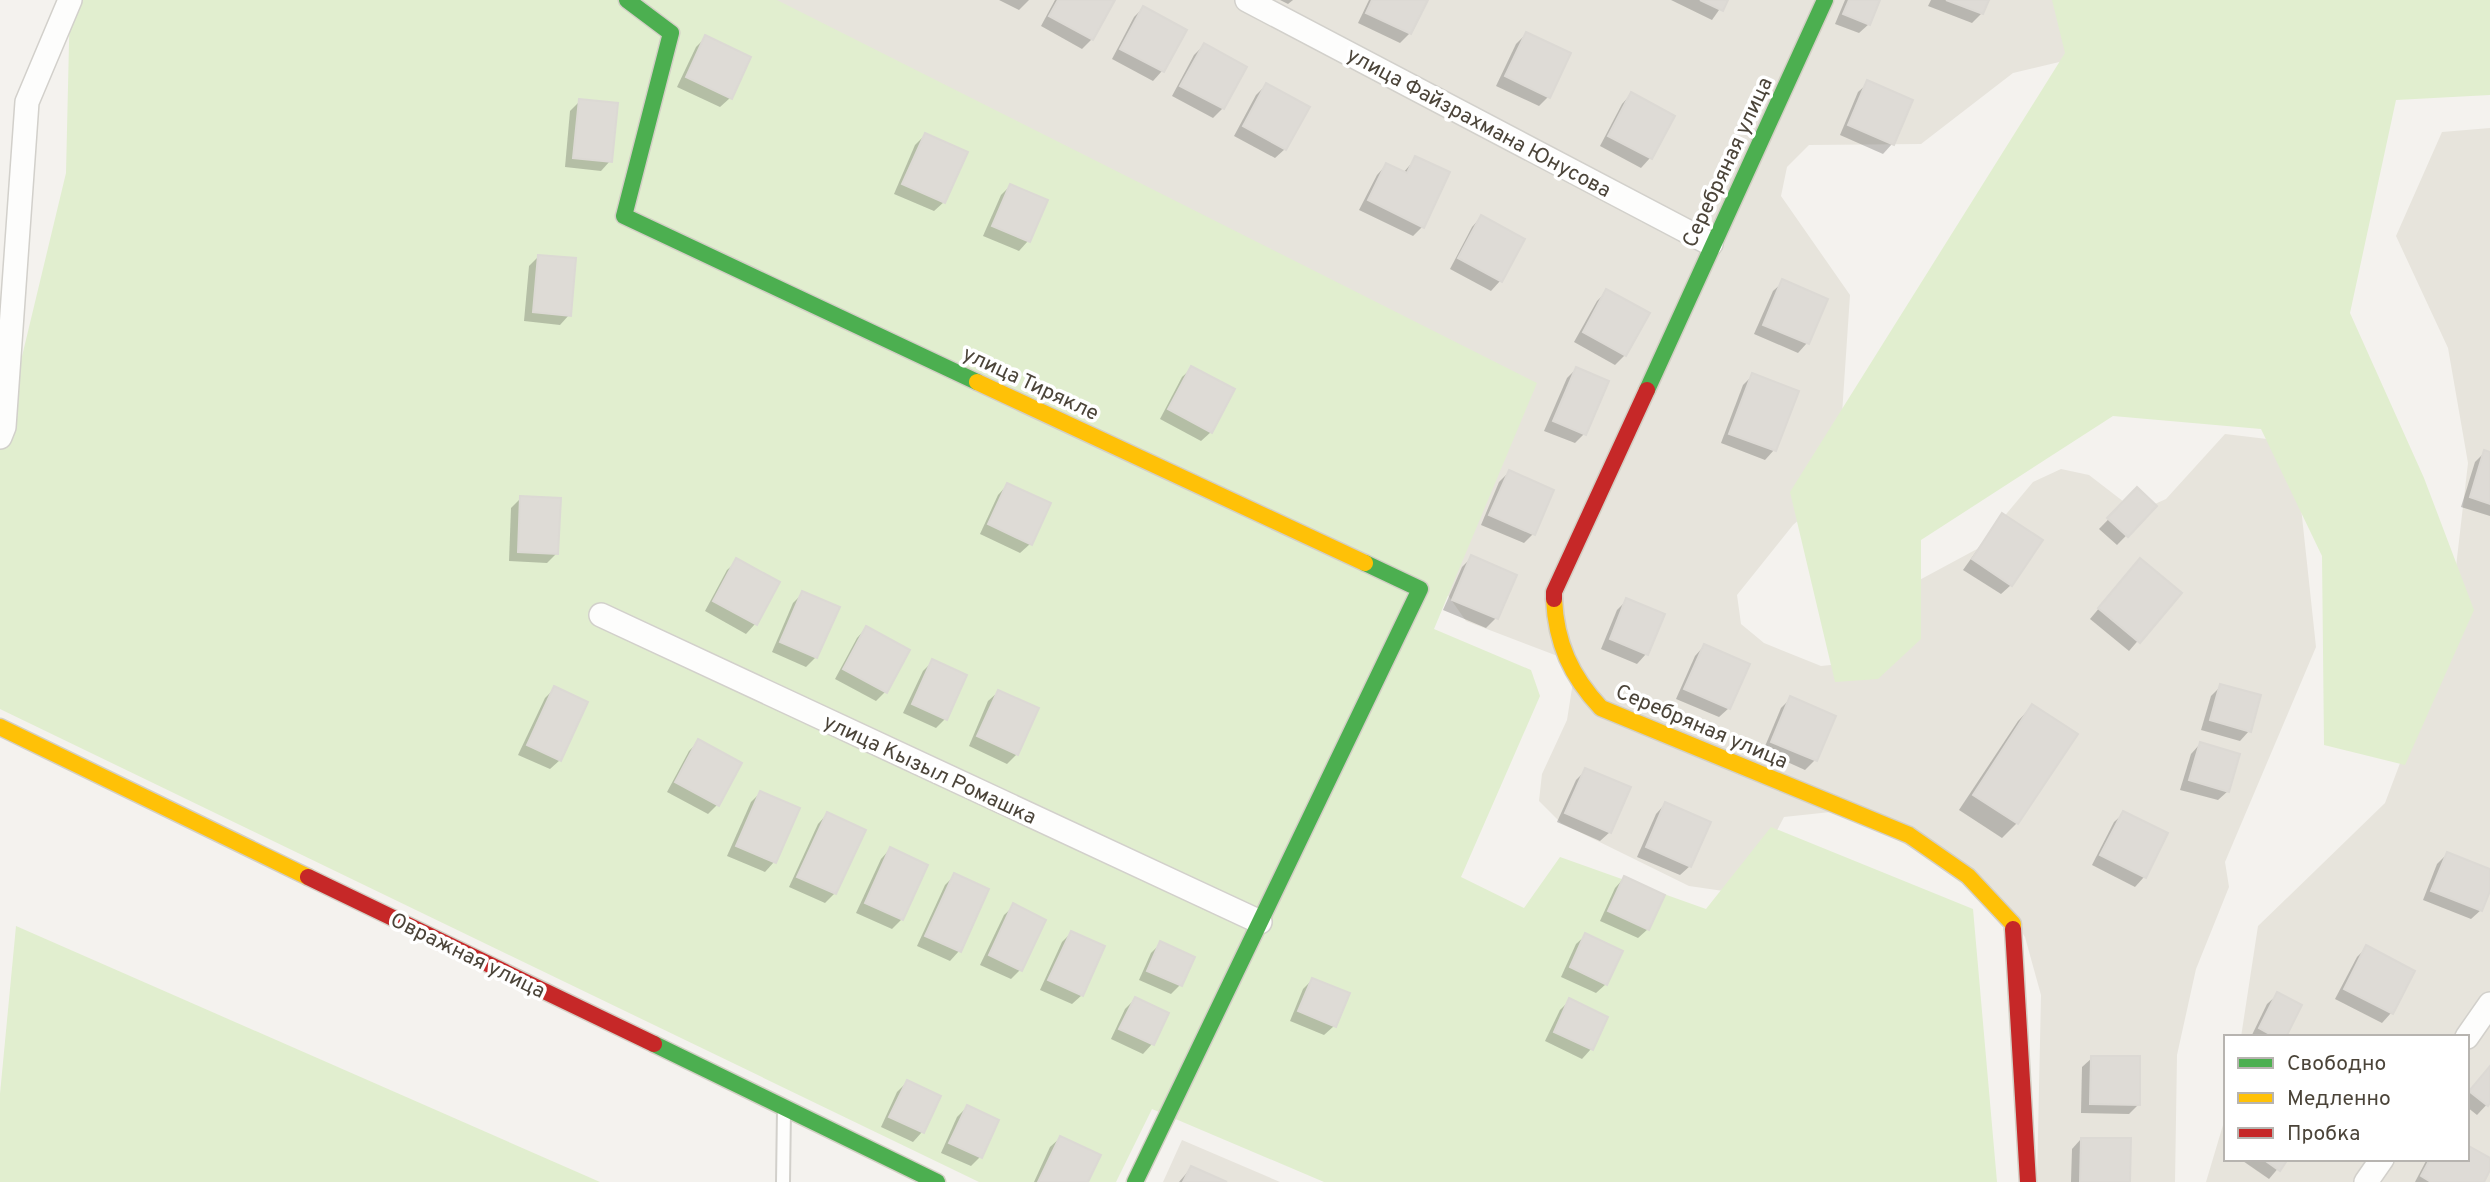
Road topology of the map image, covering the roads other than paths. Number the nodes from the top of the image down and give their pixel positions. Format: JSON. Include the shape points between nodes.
{"nodes":[{"id":1,"x":70,"y":0,"type":"edge"},
{"id":2,"x":627,"y":0,"type":"edge"},
{"id":3,"x":1247,"y":0,"type":"edge"},
{"id":4,"x":1825,"y":0,"type":"edge"},
{"id":5,"x":1711,"y":244,"type":"junction"},
{"id":6,"x":0,"y":437,"type":"edge"},
{"id":7,"x":601,"y":615,"type":"dead end"},
{"id":8,"x":0,"y":727,"type":"edge"},
{"id":9,"x":1260,"y":922,"type":"junction"},
{"id":10,"x":2490,"y":1004,"type":"edge"},
{"id":11,"x":2468,"y":1035,"type":"edge"},
{"id":12,"x":784,"y":1108,"type":"junction"},
{"id":13,"x":2381,"y":1161,"type":"edge"},
{"id":14,"x":783,"y":1182,"type":"edge"},
{"id":15,"x":937,"y":1182,"type":"edge"},
{"id":16,"x":1135,"y":1182,"type":"edge"},
{"id":17,"x":2028,"y":1182,"type":"edge"},
{"id":18,"x":2366,"y":1182,"type":"edge"}],
"edges":[{"from":1,"to":6,"type":"street","via":[[27,102]]},
{"from":2,"to":9,"type":"street","name":"улица Тирякле","via":[[671,33],[624,216],[1420,589]]},
{"from":3,"to":5,"type":"street","name":"улица Файзрахмана Юнусова"},
{"from":4,"to":5,"type":"street","name":"Серебряная улица"},
{"from":5,"to":17,"type":"street","name":"Серебряная улица","via":[[1555,592],[1554,626],[1563,656],[1578,685],[1601,708],[1909,835],[1968,876],[2013,924]]},
{"from":7,"to":9,"type":"street","name":"улица Кызыл Ромашка"},
{"from":8,"to":12,"type":"street","name":"Овражная улица"},
{"from":9,"to":16,"type":"street"},
{"from":10,"to":11,"type":"street"},
{"from":12,"to":14,"type":"lane"},
{"from":12,"to":15,"type":"street","name":"Овражная улица"},
{"from":13,"to":18,"type":"street"}]}
